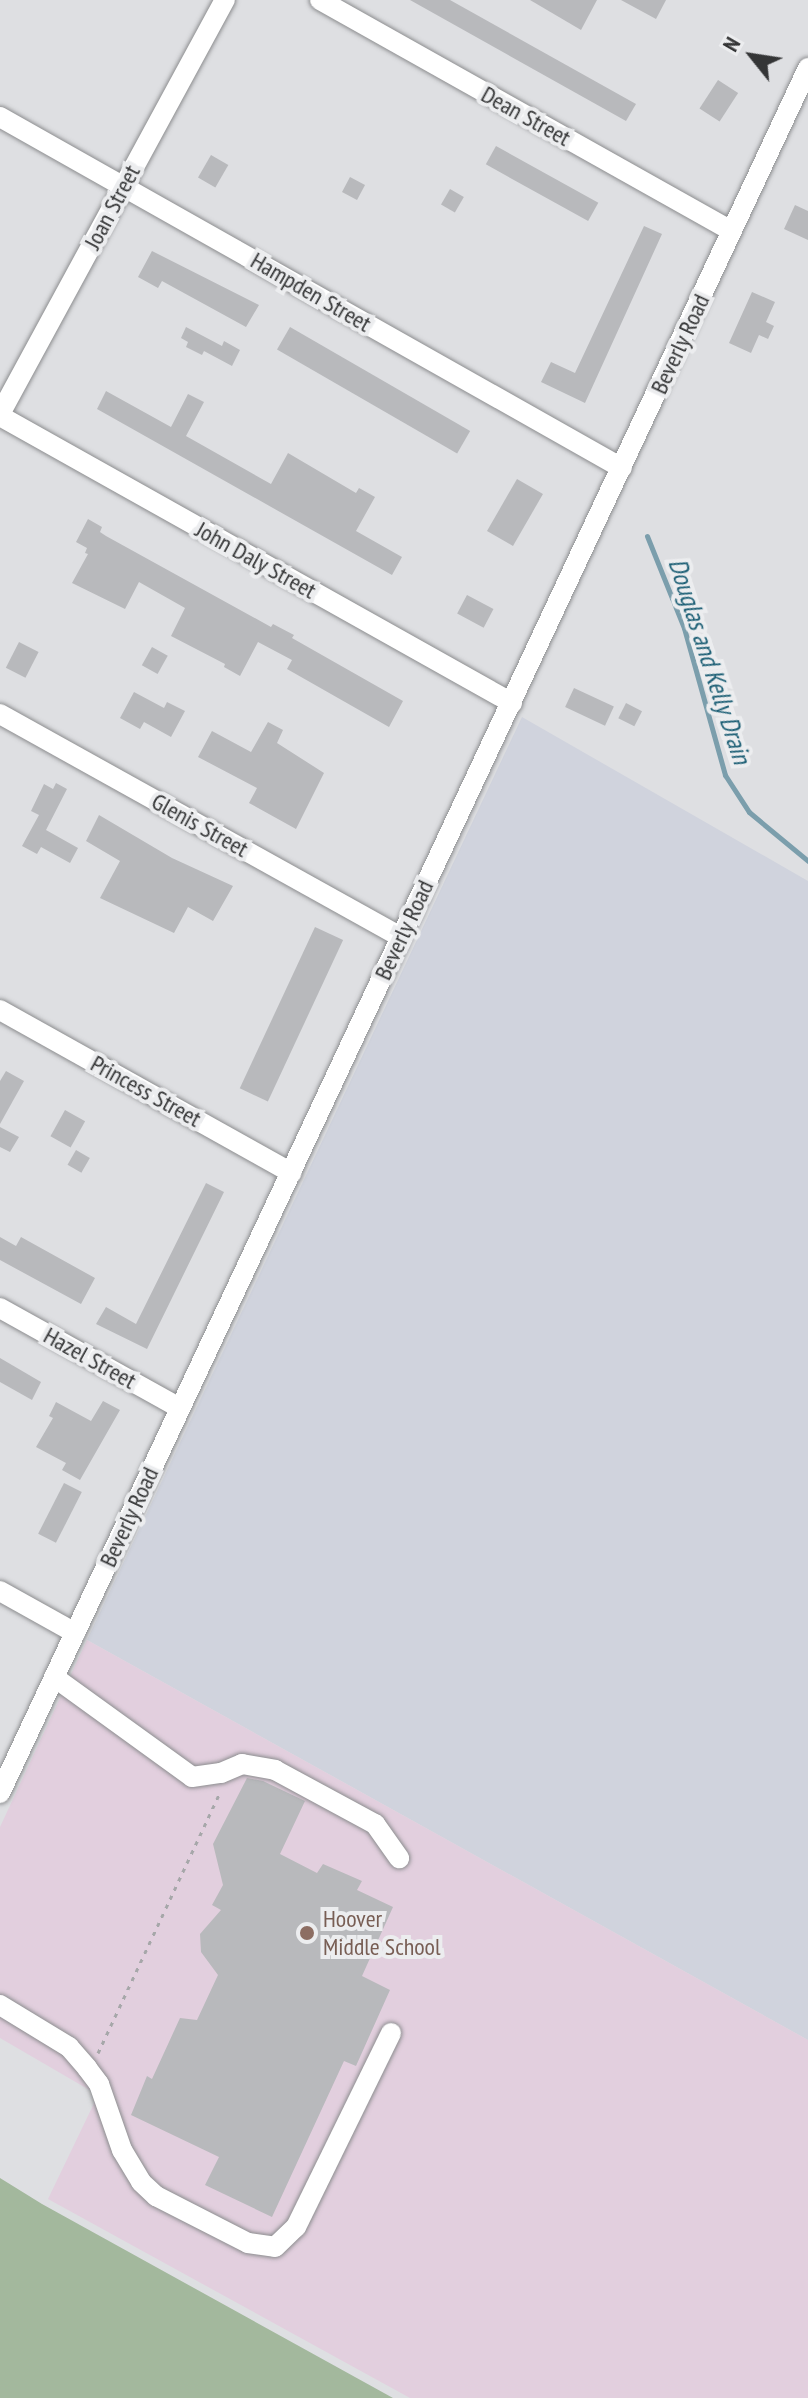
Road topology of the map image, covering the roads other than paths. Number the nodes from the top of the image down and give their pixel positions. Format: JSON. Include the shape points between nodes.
{"nodes":[{"id":1,"x":225,"y":0,"type":"edge"},
{"id":2,"x":320,"y":0,"type":"edge"},
{"id":3,"x":808,"y":68,"type":"edge"},
{"id":4,"x":803,"y":92,"type":"edge"},
{"id":5,"x":0,"y":117,"type":"edge"},
{"id":6,"x":124,"y":185,"type":"junction"},
{"id":7,"x":732,"y":231,"type":"junction"},
{"id":8,"x":0,"y":415,"type":"edge"},
{"id":9,"x":622,"y":468,"type":"junction"},
{"id":10,"x":512,"y":703,"type":"junction"},
{"id":11,"x":0,"y":714,"type":"edge"},
{"id":12,"x":400,"y":937,"type":"junction"},
{"id":13,"x":0,"y":1010,"type":"edge"},
{"id":14,"x":292,"y":1173,"type":"junction"},
{"id":15,"x":0,"y":1308,"type":"edge"},
{"id":16,"x":180,"y":1408,"type":"junction"},
{"id":17,"x":0,"y":1591,"type":"edge"},
{"id":18,"x":75,"y":1633,"type":"junction"},
{"id":19,"x":54,"y":1677,"type":"junction"},
{"id":20,"x":0,"y":1793,"type":"edge"},
{"id":21,"x":399,"y":1858,"type":"dead end"},
{"id":22,"x":0,"y":2005,"type":"edge"},
{"id":23,"x":391,"y":2033,"type":"dead end"}],
"edges":[{"from":1,"to":6,"type":"street","name":"Joan Street"},
{"from":2,"to":7,"type":"street","name":"Dean Street"},
{"from":3,"to":4,"type":"street","name":"Beverly Road"},
{"from":4,"to":7,"type":"street","name":"Beverly Road"},
{"from":5,"to":6,"type":"street","name":"Hampden Street"},
{"from":6,"to":8,"type":"street","name":"Joan Street"},
{"from":6,"to":9,"type":"street","name":"Hampden Street"},
{"from":7,"to":9,"type":"street","name":"Beverly Road"},
{"from":8,"to":10,"type":"street","name":"John Daly Street"},
{"from":9,"to":10,"type":"street","name":"Beverly Road"},
{"from":10,"to":12,"type":"street","name":"Beverly Road"},
{"from":11,"to":12,"type":"street","name":"Glenis Street"},
{"from":12,"to":14,"type":"street","name":"Beverly Road"},
{"from":13,"to":14,"type":"street","name":"Princess Street"},
{"from":14,"to":16,"type":"street","name":"Beverly Road"},
{"from":15,"to":16,"type":"street","name":"Hazel Street"},
{"from":16,"to":18,"type":"street","name":"Beverly Road"},
{"from":17,"to":18,"type":"street"},
{"from":18,"to":19,"type":"street","name":"Beverly Road"},
{"from":19,"to":20,"type":"street","name":"Beverly Road"},
{"from":19,"to":21,"type":"street","via":[[192,1777],[242,1764],[275,1770],[375,1824]]},
{"from":22,"to":23,"type":"street","via":[[69,2047],[87,2068],[99,2084],[122,2150],[156,2196],[248,2243],[275,2247],[296,2227]]}]}
